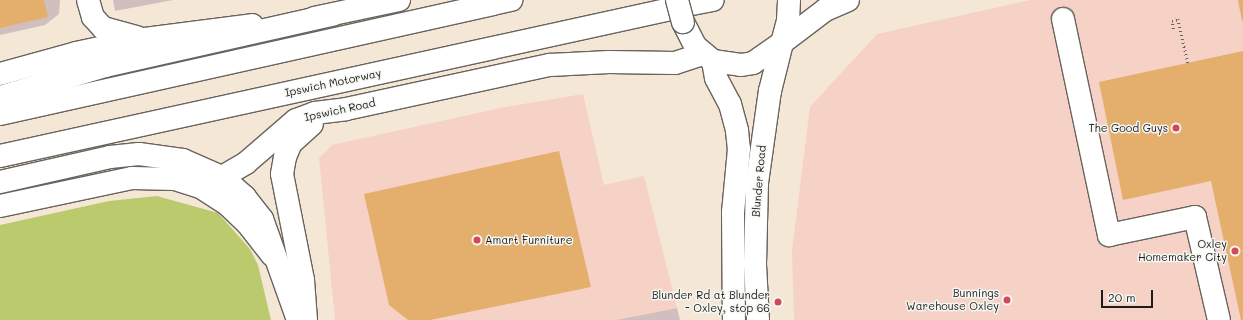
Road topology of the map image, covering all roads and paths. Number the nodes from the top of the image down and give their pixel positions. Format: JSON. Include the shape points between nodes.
{"nodes":[{"id":1,"x":88,"y":0,"type":"edge"},
{"id":2,"x":399,"y":0,"type":"edge"},
{"id":3,"x":511,"y":0,"type":"edge"},
{"id":4,"x":789,"y":0,"type":"edge"},
{"id":5,"x":848,"y":0,"type":"edge"},
{"id":6,"x":686,"y":7,"type":"edge"},
{"id":7,"x":332,"y":15,"type":"junction"},
{"id":8,"x":1063,"y":19,"type":"dead end"},
{"id":9,"x":1173,"y":29,"type":"dead end"},
{"id":10,"x":156,"y":37,"type":"junction"},
{"id":11,"x":782,"y":42,"type":"junction"},
{"id":12,"x":708,"y":58,"type":"junction"},
{"id":13,"x":1188,"y":63,"type":"dead end"},
{"id":14,"x":0,"y":74,"type":"edge"},
{"id":15,"x":0,"y":97,"type":"edge"},
{"id":16,"x":346,"y":109,"type":"junction"},
{"id":17,"x":0,"y":114,"type":"edge"},
{"id":18,"x":0,"y":156,"type":"edge"},
{"id":19,"x":222,"y":177,"type":"junction"},
{"id":20,"x":0,"y":182,"type":"edge"},
{"id":21,"x":202,"y":188,"type":"junction"},
{"id":22,"x":0,"y":206,"type":"edge"},
{"id":23,"x":276,"y":261,"type":"junction"},
{"id":24,"x":298,"y":320,"type":"edge"},
{"id":25,"x":306,"y":320,"type":"edge"},
{"id":26,"x":734,"y":320,"type":"edge"},
{"id":27,"x":758,"y":320,"type":"edge"},
{"id":28,"x":1219,"y":320,"type":"edge"}],
"edges":[{"from":1,"to":10,"type":"main road","via":[[93,17],[103,28],[128,36]]},
{"from":2,"to":7,"type":"main road"},
{"from":3,"to":17,"type":"main road"},
{"from":4,"to":11,"type":"main road","name":"Blunder Road","via":[[788,20]]},
{"from":5,"to":11,"type":"main road","via":[[819,14]]},
{"from":6,"to":12,"type":"main road"},
{"from":6,"to":18,"type":"main road","name":"Ipswich Motorway"},
{"from":7,"to":10,"type":"main road"},
{"from":7,"to":15,"type":"main road","via":[[104,66]]},
{"from":8,"to":28,"type":"main road","via":[[1109,235],[1195,217]]},
{"from":9,"to":13,"type":"path","via":[[1172,21],[1178,20]]},
{"from":10,"to":14,"type":"main road","via":[[76,53]]},
{"from":11,"to":12,"type":"main road","via":[[753,63],[741,65]]},
{"from":11,"to":27,"type":"main road","name":"Blunder Road","via":[[770,91],[757,183],[755,264]]},
{"from":12,"to":16,"type":"main road","name":"Ipswich Road","via":[[675,63],[609,62],[550,65]]},
{"from":12,"to":26,"type":"main road","via":[[730,104],[737,131],[733,212]]},
{"from":16,"to":19,"type":"main road","name":"Ipswich Road","via":[[299,118],[246,163]]},
{"from":16,"to":25,"type":"main road","via":[[314,123],[301,132],[288,148],[282,168],[283,190],[303,280]]},
{"from":19,"to":20,"type":"main road","via":[[183,160],[140,154],[110,157]]},
{"from":19,"to":21,"type":"main road","name":"Ipswich Road"},
{"from":19,"to":23,"type":"main road","via":[[245,197],[262,219]]},
{"from":21,"to":22,"type":"main road","via":[[175,179],[140,177]]},
{"from":21,"to":23,"type":"main road","via":[[240,215]]},
{"from":23,"to":24,"type":"main road"}]}
